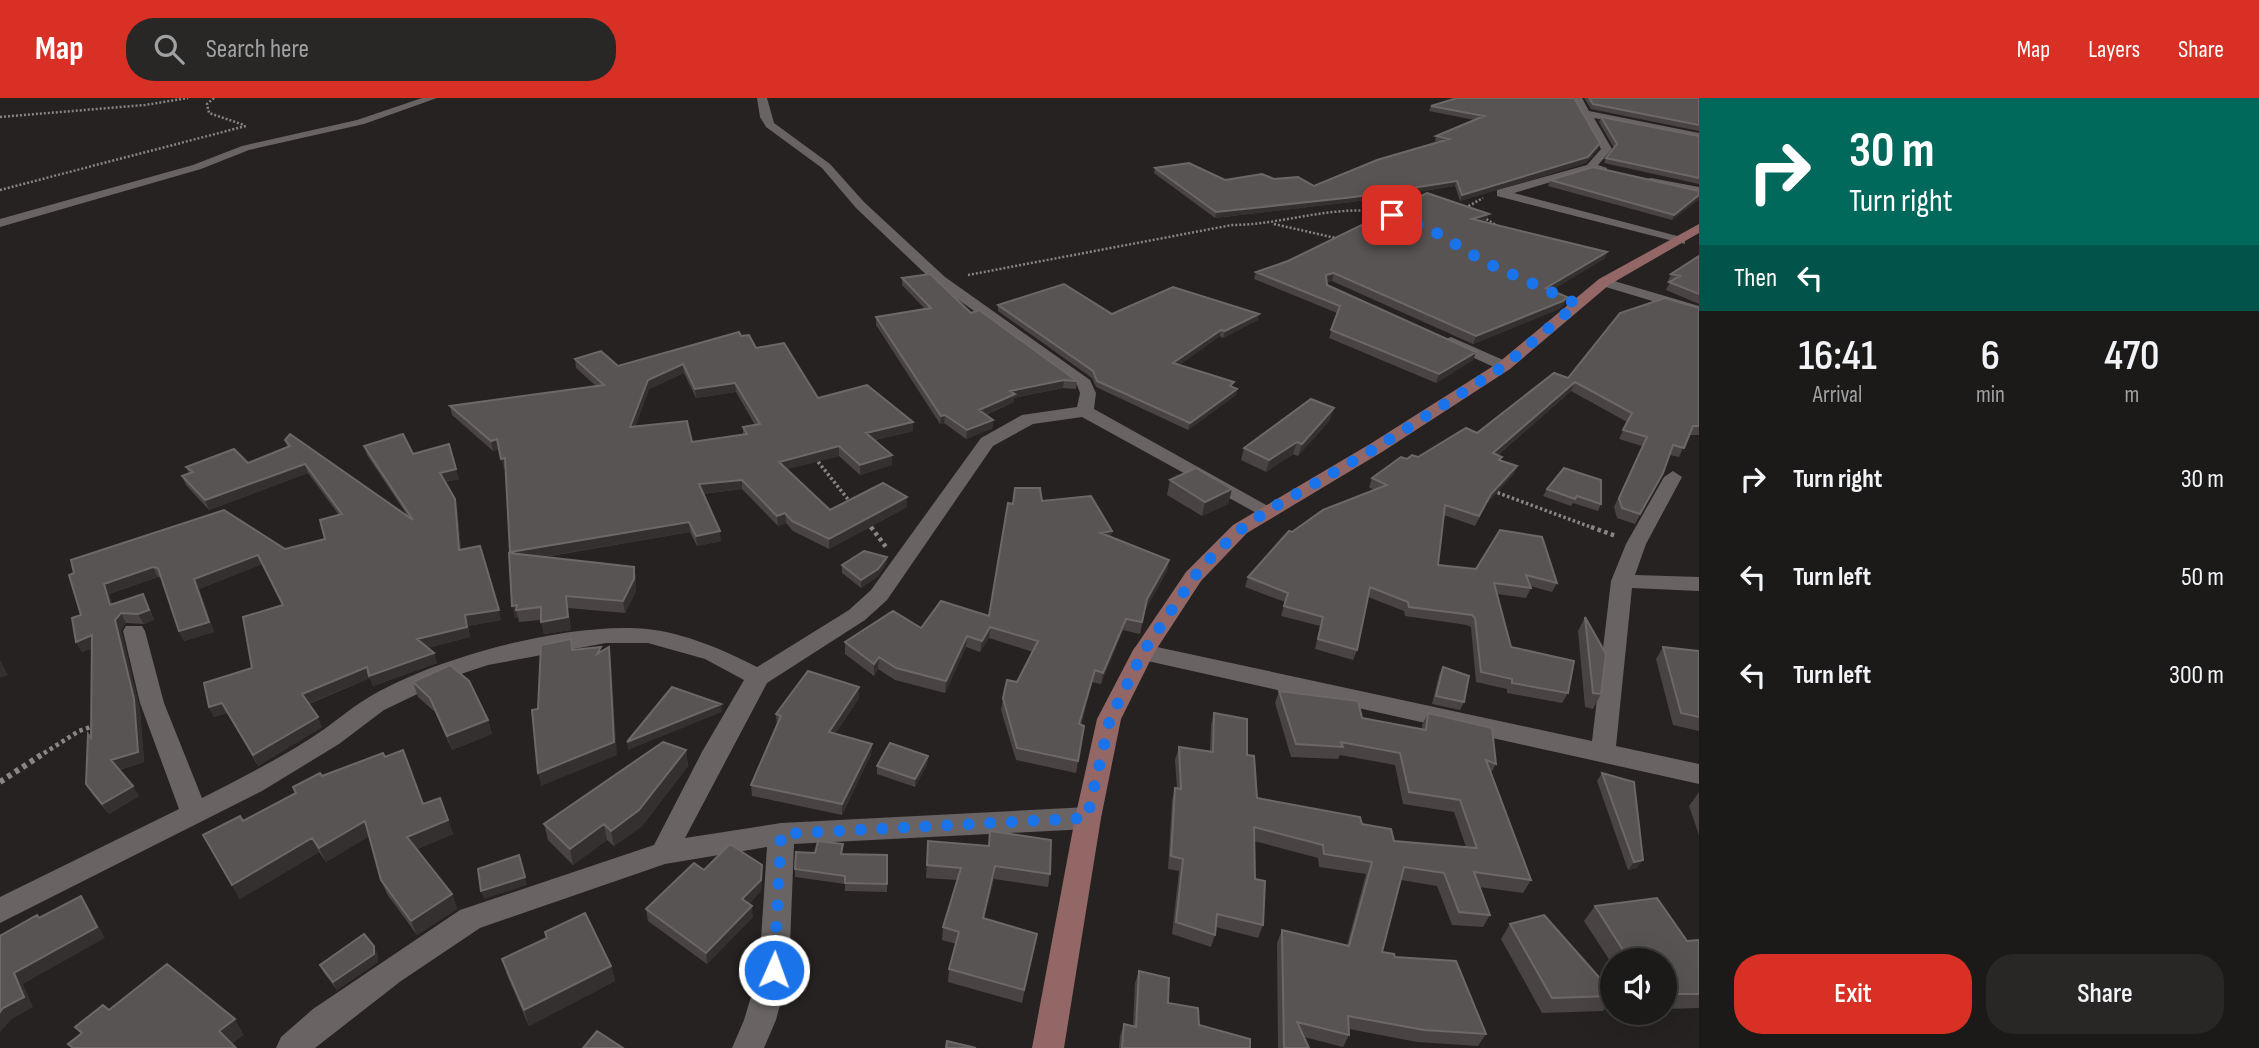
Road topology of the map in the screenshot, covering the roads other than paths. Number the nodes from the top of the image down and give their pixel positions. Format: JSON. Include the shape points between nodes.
{"nodes":[{"id":1,"x":432,"y":98,"type":"edge"},
{"id":2,"x":762,"y":98,"type":"edge"},
{"id":3,"x":1577,"y":98,"type":"edge"},
{"id":4,"x":1586,"y":113,"type":"junction"},
{"id":5,"x":1699,"y":136,"type":"edge"},
{"id":6,"x":1591,"y":167,"type":"junction"},
{"id":7,"x":1618,"y":173,"type":"edge"},
{"id":8,"x":1645,"y":179,"type":"edge"},
{"id":9,"x":1699,"y":191,"type":"edge"},
{"id":10,"x":0,"y":223,"type":"edge"},
{"id":11,"x":1699,"y":228,"type":"edge"},
{"id":12,"x":1680,"y":241,"type":"junction"},
{"id":13,"x":1604,"y":282,"type":"junction"},
{"id":14,"x":1699,"y":311,"type":"edge"},
{"id":15,"x":1442,"y":338,"type":"edge"},
{"id":16,"x":1504,"y":366,"type":"junction"},
{"id":17,"x":1085,"y":411,"type":"junction"},
{"id":18,"x":1673,"y":477,"type":"dead end"},
{"id":19,"x":1267,"y":511,"type":"junction"},
{"id":20,"x":1622,"y":581,"type":"junction"},
{"id":21,"x":1699,"y":584,"type":"edge"},
{"id":22,"x":134,"y":631,"type":"dead end"},
{"id":23,"x":1143,"y":652,"type":"junction"},
{"id":24,"x":758,"y":677,"type":"junction"},
{"id":25,"x":1603,"y":752,"type":"junction"},
{"id":26,"x":1699,"y":774,"type":"edge"},
{"id":27,"x":194,"y":812,"type":"junction"},
{"id":28,"x":1087,"y":818,"type":"junction"},
{"id":29,"x":781,"y":834,"type":"junction"},
{"id":30,"x":664,"y":853,"type":"junction"},
{"id":31,"x":0,"y":911,"type":"edge"},
{"id":32,"x":292,"y":1048,"type":"edge"},
{"id":33,"x":748,"y":1048,"type":"edge"},
{"id":34,"x":1048,"y":1048,"type":"edge"}],
"edges":[{"from":1,"to":10,"type":"street"},
{"from":2,"to":17,"type":"street","via":[[770,125],[826,166],[860,205],[940,280],[1084,383],[1088,393]]},
{"from":3,"to":4,"type":"street"},
{"from":4,"to":5,"type":"street"},
{"from":4,"to":6,"type":"street","via":[[1607,149]]},
{"from":6,"to":7,"type":"street"},
{"from":6,"to":12,"type":"street","via":[[1501,193]]},
{"from":8,"to":9,"type":"street"},
{"from":11,"to":12,"type":"street"},
{"from":12,"to":13,"type":"street"},
{"from":13,"to":14,"type":"street"},
{"from":13,"to":16,"type":"street"},
{"from":15,"to":16,"type":"street"},
{"from":16,"to":19,"type":"street"},
{"from":17,"to":19,"type":"street"},
{"from":17,"to":24,"type":"street","via":[[1028,419],[987,442],[878,595],[858,615]]},
{"from":18,"to":20,"type":"street","via":[[1636,544]]},
{"from":19,"to":23,"type":"street","via":[[1240,530],[1194,577]]},
{"from":20,"to":21,"type":"street"},
{"from":20,"to":25,"type":"street"},
{"from":22,"to":27,"type":"street","via":[[152,703]]},
{"from":23,"to":25,"type":"street"},
{"from":23,"to":28,"type":"street","via":[[1110,719]]},
{"from":24,"to":27,"type":"street","via":[[713,654],[648,636],[607,636],[507,651],[447,670],[375,705],[253,784]]},
{"from":24,"to":30,"type":"street"},
{"from":25,"to":26,"type":"street"},
{"from":27,"to":31,"type":"street"},
{"from":28,"to":29,"type":"street"},
{"from":28,"to":34,"type":"street"},
{"from":29,"to":30,"type":"street"},
{"from":29,"to":33,"type":"street","via":[[774,970]]},
{"from":30,"to":32,"type":"street","via":[[470,919],[390,971]]}]}
